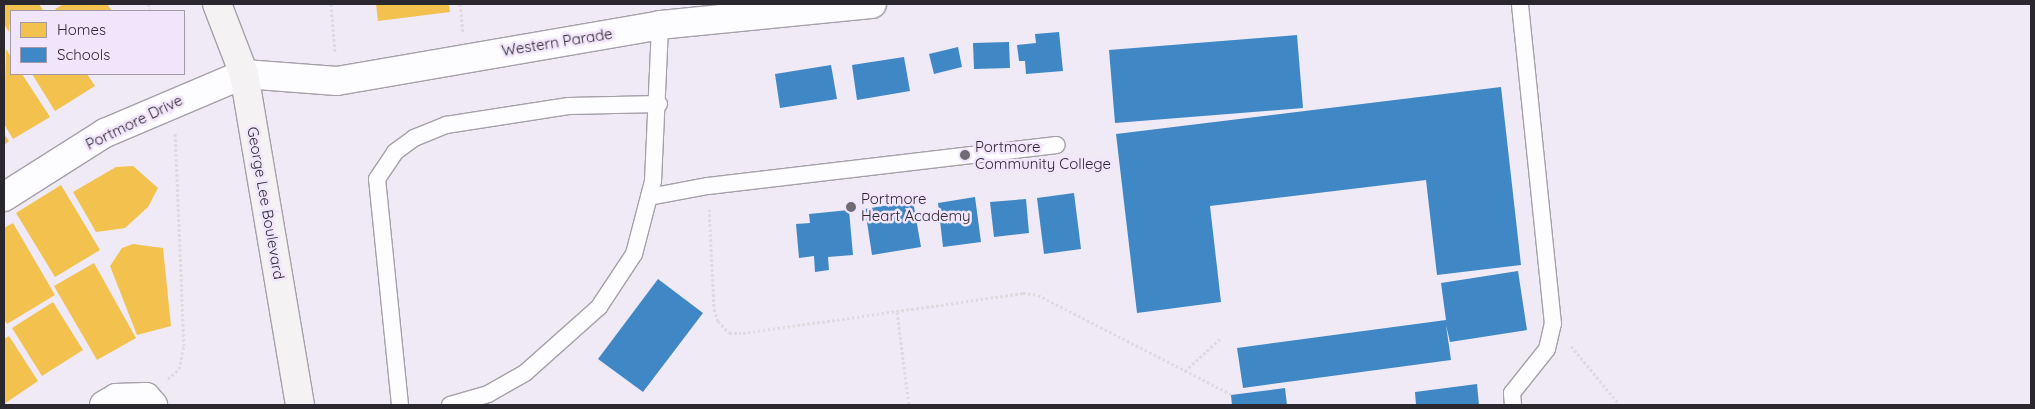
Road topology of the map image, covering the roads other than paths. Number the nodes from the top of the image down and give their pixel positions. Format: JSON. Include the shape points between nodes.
{"nodes":[{"id":1,"x":217,"y":4,"type":"edge"},
{"id":2,"x":872,"y":4,"type":"edge"},
{"id":3,"x":1520,"y":4,"type":"edge"},
{"id":4,"x":660,"y":25,"type":"junction"},
{"id":5,"x":244,"y":74,"type":"junction"},
{"id":6,"x":659,"y":104,"type":"junction"},
{"id":7,"x":1057,"y":146,"type":"dead end"},
{"id":8,"x":4,"y":197,"type":"edge"},
{"id":9,"x":649,"y":197,"type":"junction"},
{"id":10,"x":149,"y":401,"type":"edge"},
{"id":11,"x":110,"y":402,"type":"edge"},
{"id":12,"x":300,"y":405,"type":"edge"},
{"id":13,"x":400,"y":405,"type":"edge"},
{"id":14,"x":450,"y":405,"type":"edge"},
{"id":15,"x":1513,"y":405,"type":"edge"}],
"edges":[{"from":1,"to":5,"type":"main road","name":"George Lee Boulevard"},
{"from":2,"to":4,"type":"street","name":"Western Parade"},
{"from":3,"to":15,"type":"lane","via":[[1554,324],[1547,349],[1512,392]]},
{"from":4,"to":5,"type":"street","name":"Western Parade","via":[[337,82]]},
{"from":4,"to":6,"type":"lane"},
{"from":5,"to":8,"type":"street","name":"Portmore Drive","via":[[105,133]]},
{"from":5,"to":12,"type":"main road","name":"George Lee Boulevard"},
{"from":6,"to":9,"type":"lane","via":[[654,182]]},
{"from":6,"to":13,"type":"lane","via":[[569,106],[446,125],[414,138],[395,152],[376,179]]},
{"from":7,"to":9,"type":"lane","via":[[708,186]]},
{"from":9,"to":14,"type":"lane","via":[[634,254],[599,307],[525,373],[488,394]]},
{"from":10,"to":11,"type":"street"}]}
